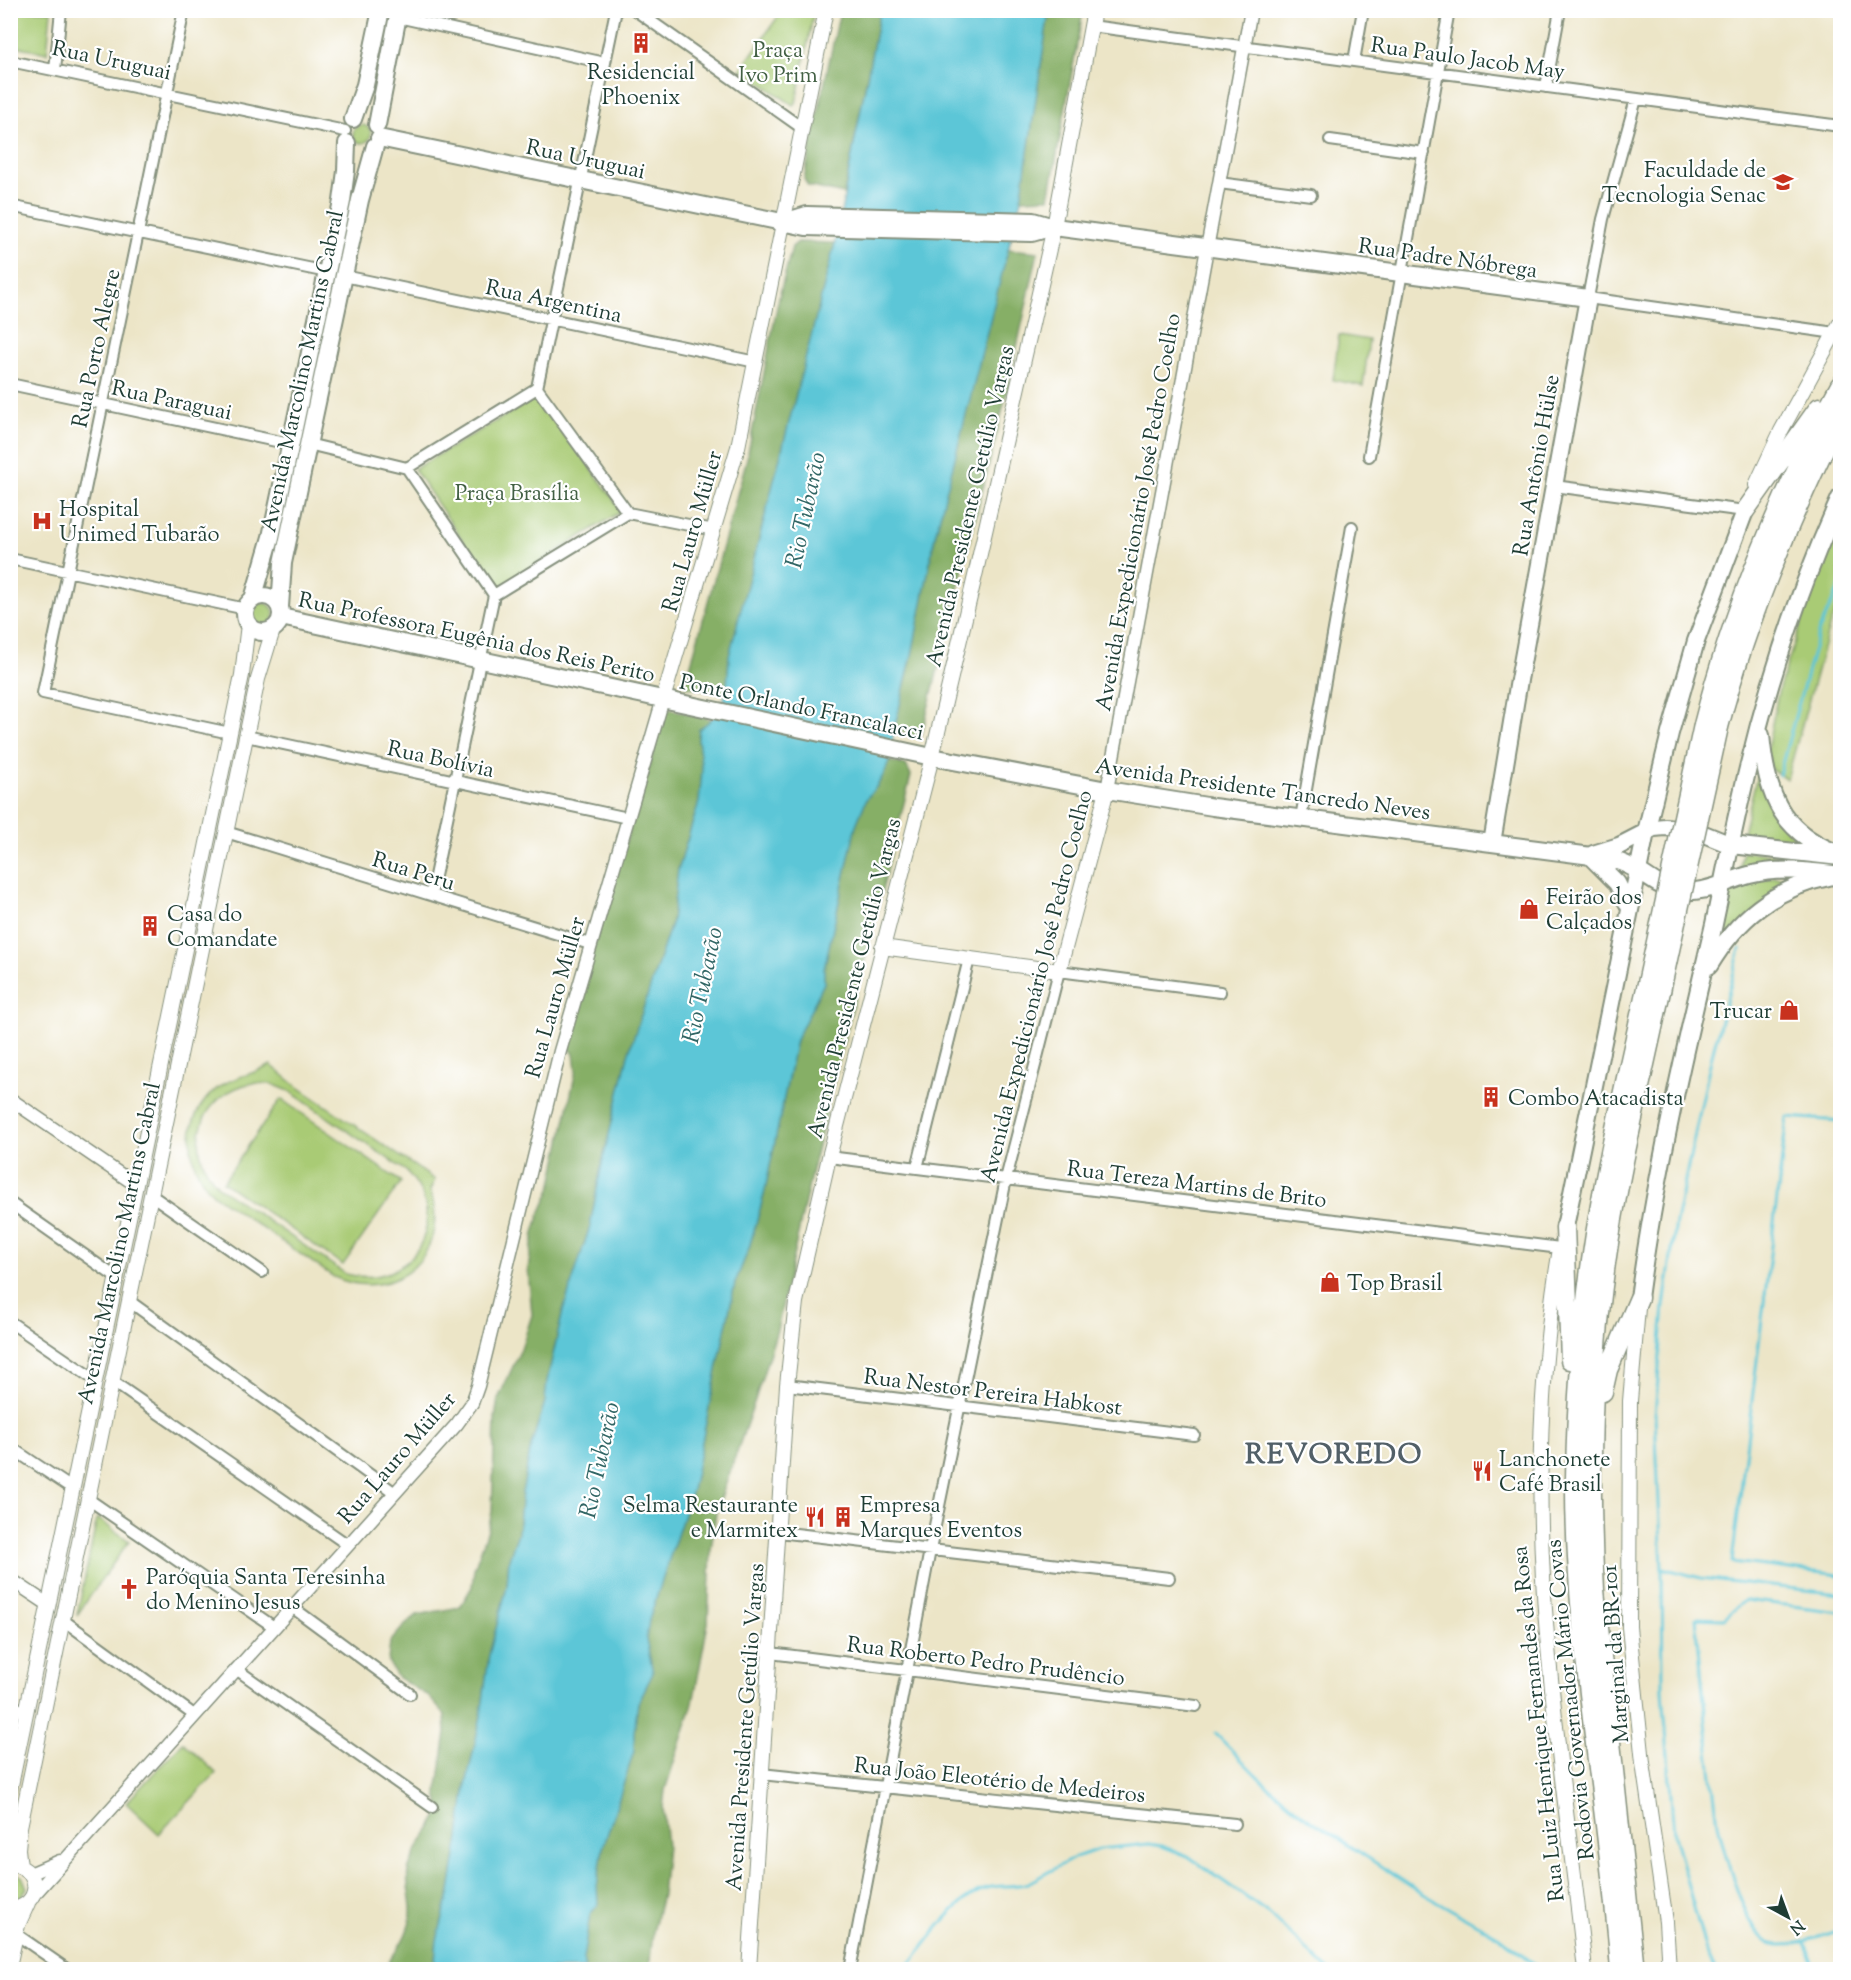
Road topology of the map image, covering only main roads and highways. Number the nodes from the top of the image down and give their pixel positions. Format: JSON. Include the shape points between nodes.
{"nodes":[{"id":1,"x":381,"y":10,"type":"edge"},
{"id":2,"x":826,"y":10,"type":"edge"},
{"id":3,"x":1094,"y":10,"type":"edge"},
{"id":4,"x":398,"y":14,"type":"edge"},
{"id":5,"x":349,"y":131,"type":"junction"},
{"id":6,"x":377,"y":136,"type":"junction"},
{"id":7,"x":807,"y":221,"type":"joint"},
{"id":8,"x":784,"y":222,"type":"junction"},
{"id":9,"x":1054,"y":227,"type":"junction"},
{"id":10,"x":1588,"y":298,"type":"joint"},
{"id":11,"x":1838,"y":328,"type":"edge"},
{"id":12,"x":1840,"y":376,"type":"edge"},
{"id":13,"x":1840,"y":385,"type":"edge"},
{"id":14,"x":1840,"y":417,"type":"edge"},
{"id":15,"x":1840,"y":498,"type":"edge"},
{"id":16,"x":1745,"y":511,"type":"junction"},
{"id":17,"x":249,"y":611,"type":"junction"},
{"id":18,"x":278,"y":618,"type":"junction"},
{"id":19,"x":663,"y":699,"type":"junction"},
{"id":20,"x":1760,"y":722,"type":"junction"},
{"id":21,"x":1711,"y":726,"type":"junction"},
{"id":22,"x":925,"y":755,"type":"junction"},
{"id":23,"x":1107,"y":790,"type":"junction"},
{"id":24,"x":1646,"y":831,"type":"junction"},
{"id":25,"x":1492,"y":843,"type":"junction"},
{"id":26,"x":1731,"y":845,"type":"junction"},
{"id":27,"x":1589,"y":855,"type":"junction"},
{"id":28,"x":1840,"y":855,"type":"edge"},
{"id":29,"x":1638,"y":871,"type":"junction"},
{"id":30,"x":1840,"y":876,"type":"edge"},
{"id":31,"x":1722,"y":885,"type":"junction"},
{"id":32,"x":1630,"y":908,"type":"junction"},
{"id":33,"x":882,"y":947,"type":"junction"},
{"id":34,"x":1701,"y":980,"type":"junction"},
{"id":35,"x":177,"y":985,"type":"junction"},
{"id":36,"x":194,"y":988,"type":"junction"},
{"id":37,"x":1653,"y":989,"type":"junction"},
{"id":38,"x":136,"y":1185,"type":"junction"},
{"id":39,"x":151,"y":1195,"type":"junction"},
{"id":40,"x":1565,"y":1227,"type":"junction"},
{"id":41,"x":1639,"y":1298,"type":"junction"},
{"id":42,"x":1592,"y":1468,"type":"junction"},
{"id":43,"x":1575,"y":1480,"type":"junction"},
{"id":44,"x":73,"y":1489,"type":"junction"},
{"id":45,"x":88,"y":1499,"type":"junction"},
{"id":46,"x":10,"y":1790,"type":"edge"},
{"id":47,"x":20,"y":1869,"type":"edge"},
{"id":48,"x":30,"y":1900,"type":"junction"},
{"id":49,"x":10,"y":1909,"type":"edge"},
{"id":50,"x":10,"y":1962,"type":"edge"},
{"id":51,"x":748,"y":1970,"type":"edge"},
{"id":52,"x":1585,"y":1970,"type":"edge"},
{"id":53,"x":1618,"y":1970,"type":"edge"},
{"id":54,"x":1635,"y":1970,"type":"edge"},
{"id":55,"x":1669,"y":1970,"type":"edge"}],
"edges":[{"from":1,"to":5,"type":"main road","name":"Avenida Marcolino Martins Cabral","via":[[365,85]]},
{"from":2,"to":8,"type":"main road","name":"Rua Lauro Müller"},
{"from":3,"to":9,"type":"main road","name":"Avenida Presidente Getúlio Vargas"},
{"from":4,"to":6,"type":"main road","name":"Avenida Marcolino Martins Cabral"},
{"from":5,"to":6,"type":"main road","via":[[364,117],[374,121]]},
{"from":5,"to":6,"type":"main road","via":[[355,150],[361,152]]},
{"from":5,"to":17,"type":"main road","name":"Avenida Marcolino Martins Cabral","via":[[344,187],[327,272],[267,555]]},
{"from":6,"to":8,"type":"main road","name":"Rua Uruguai"},
{"from":6,"to":18,"type":"main road","name":"Avenida Marcolino Martins Cabral","via":[[283,562]]},
{"from":7,"to":8,"type":"main road","name":"Rua Uruguai"},
{"from":7,"to":9,"type":"main road","name":"Rua Padre Nóbrega"},
{"from":8,"to":19,"type":"main road","name":"Rua Lauro Müller","via":[[738,447]]},
{"from":9,"to":10,"type":"main road","name":"Rua Padre Nóbrega"},
{"from":9,"to":22,"type":"main road","name":"Avenida Presidente Getúlio Vargas"},
{"from":10,"to":25,"type":"main road","name":"Rua Antônio Hülse"},
{"from":11,"to":16,"type":"main road","via":[[1781,431]]},
{"from":12,"to":16,"type":"highway"},
{"from":13,"to":21,"type":"highway","name":"Rodovia Governador Mário Covas","via":[[1757,563],[1718,671]]},
{"from":14,"to":21,"type":"highway","name":"Rodovia Governador Mário Covas","via":[[1776,557]]},
{"from":15,"to":20,"type":"main road","via":[[1791,619]]},
{"from":16,"to":24,"type":"main road","via":[[1696,640]]},
{"from":17,"to":18,"type":"main road","via":[[251,628],[262,632]]},
{"from":17,"to":18,"type":"main road","via":[[258,597],[268,597],[273,599]]},
{"from":17,"to":35,"type":"main road","name":"Avenida Marcolino Martins Cabral","via":[[242,675]]},
{"from":18,"to":19,"type":"main road","name":"Rua Professora Eugênia dos Reis Perito"},
{"from":18,"to":36,"type":"main road","name":"Avenida Marcolino Martins Cabral","via":[[260,672]]},
{"from":19,"to":22,"type":"main road","name":"Ponte Orlando Francalacci"},
{"from":20,"to":26,"type":"main road"},
{"from":20,"to":28,"type":"main road","via":[[1767,780],[1782,814],[1804,836]]},
{"from":21,"to":37,"type":"highway","name":"Rodovia Governador Mário Covas","bridge":true},
{"from":22,"to":23,"type":"main road","name":"Avenida Presidente Tancredo Neves"},
{"from":22,"to":33,"type":"main road","name":"Avenida Presidente Getúlio Vargas"},
{"from":23,"to":25,"type":"main road","name":"Avenida Presidente Tancredo Neves"},
{"from":23,"to":33,"type":"main road","name":"Avenida Expedicionário José Pedro Coelho","via":[[1059,971]]},
{"from":24,"to":26,"type":"main road","via":[[1686,828]]},
{"from":24,"to":27,"type":"main road","name":"Avenida Presidente Tancredo Neves","via":[[1619,846]]},
{"from":24,"to":29,"type":"main road"},
{"from":25,"to":27,"type":"main road","name":"Avenida Presidente Tancredo Neves"},
{"from":26,"to":28,"type":"main road"},
{"from":26,"to":31,"type":"main road"},
{"from":27,"to":29,"type":"main road","name":"Avenida Presidente Tancredo Neves"},
{"from":27,"to":32,"type":"main road","via":[[1611,876]]},
{"from":29,"to":31,"type":"main road","via":[[1678,891]]},
{"from":29,"to":32,"type":"main road","name":"Rua Luiz Henrique Fernandes da Rosa"},
{"from":30,"to":31,"type":"main road","via":[[1795,870],[1765,872]]},
{"from":30,"to":34,"type":"main road","via":[[1795,887],[1755,910],[1730,934]]},
{"from":31,"to":34,"type":"main road"},
{"from":32,"to":40,"type":"main road","name":"Rua Luiz Henrique Fernandes da Rosa"},
{"from":33,"to":51,"type":"main road","name":"Avenida Presidente Getúlio Vargas","via":[[796,1302],[787,1385]]},
{"from":34,"to":41,"type":"main road","via":[[1657,1184]]},
{"from":35,"to":36,"type":"main road"},
{"from":35,"to":38,"type":"main road","name":"Avenida Marcolino Martins Cabral"},
{"from":36,"to":39,"type":"main road","name":"Avenida Marcolino Martins Cabral"},
{"from":37,"to":42,"type":"highway","name":"Rodovia Governador Mário Covas","via":[[1606,1264],[1596,1359]]},
{"from":37,"to":43,"type":"highway","name":"Rodovia Governador Mário Covas","via":[[1608,1163],[1591,1260],[1580,1360]]},
{"from":38,"to":39,"type":"main road"},
{"from":38,"to":44,"type":"main road","name":"Avenida Marcolino Martins Cabral"},
{"from":39,"to":45,"type":"main road","name":"Avenida Marcolino Martins Cabral"},
{"from":40,"to":43,"type":"highway"},
{"from":40,"to":52,"type":"main road","name":"Rua Luiz Henrique Fernandes da Rosa","via":[[1543,1389],[1542,1558],[1547,1636]]},
{"from":41,"to":42,"type":"highway","via":[[1608,1370]]},
{"from":41,"to":55,"type":"main road","name":"Marginal da BR-101","via":[[1630,1401],[1629,1627]]},
{"from":42,"to":54,"type":"highway","name":"Rodovia Governador Mário Covas","via":[[1595,1590]]},
{"from":43,"to":53,"type":"highway","name":"Rodovia Governador Mário Covas","via":[[1581,1621]]},
{"from":44,"to":45,"type":"main road"},
{"from":44,"to":46,"type":"main road","name":"Avenida Marcolino Martins Cabral"},
{"from":45,"to":47,"type":"main road","name":"Avenida Marcolino Martins Cabral","via":[[20,1827]]},
{"from":47,"to":48,"type":"main road","name":"Avenida Marcolino Martins Cabral","via":[[34,1886]]},
{"from":48,"to":49,"type":"main road"},
{"from":48,"to":50,"type":"main road"}]}
